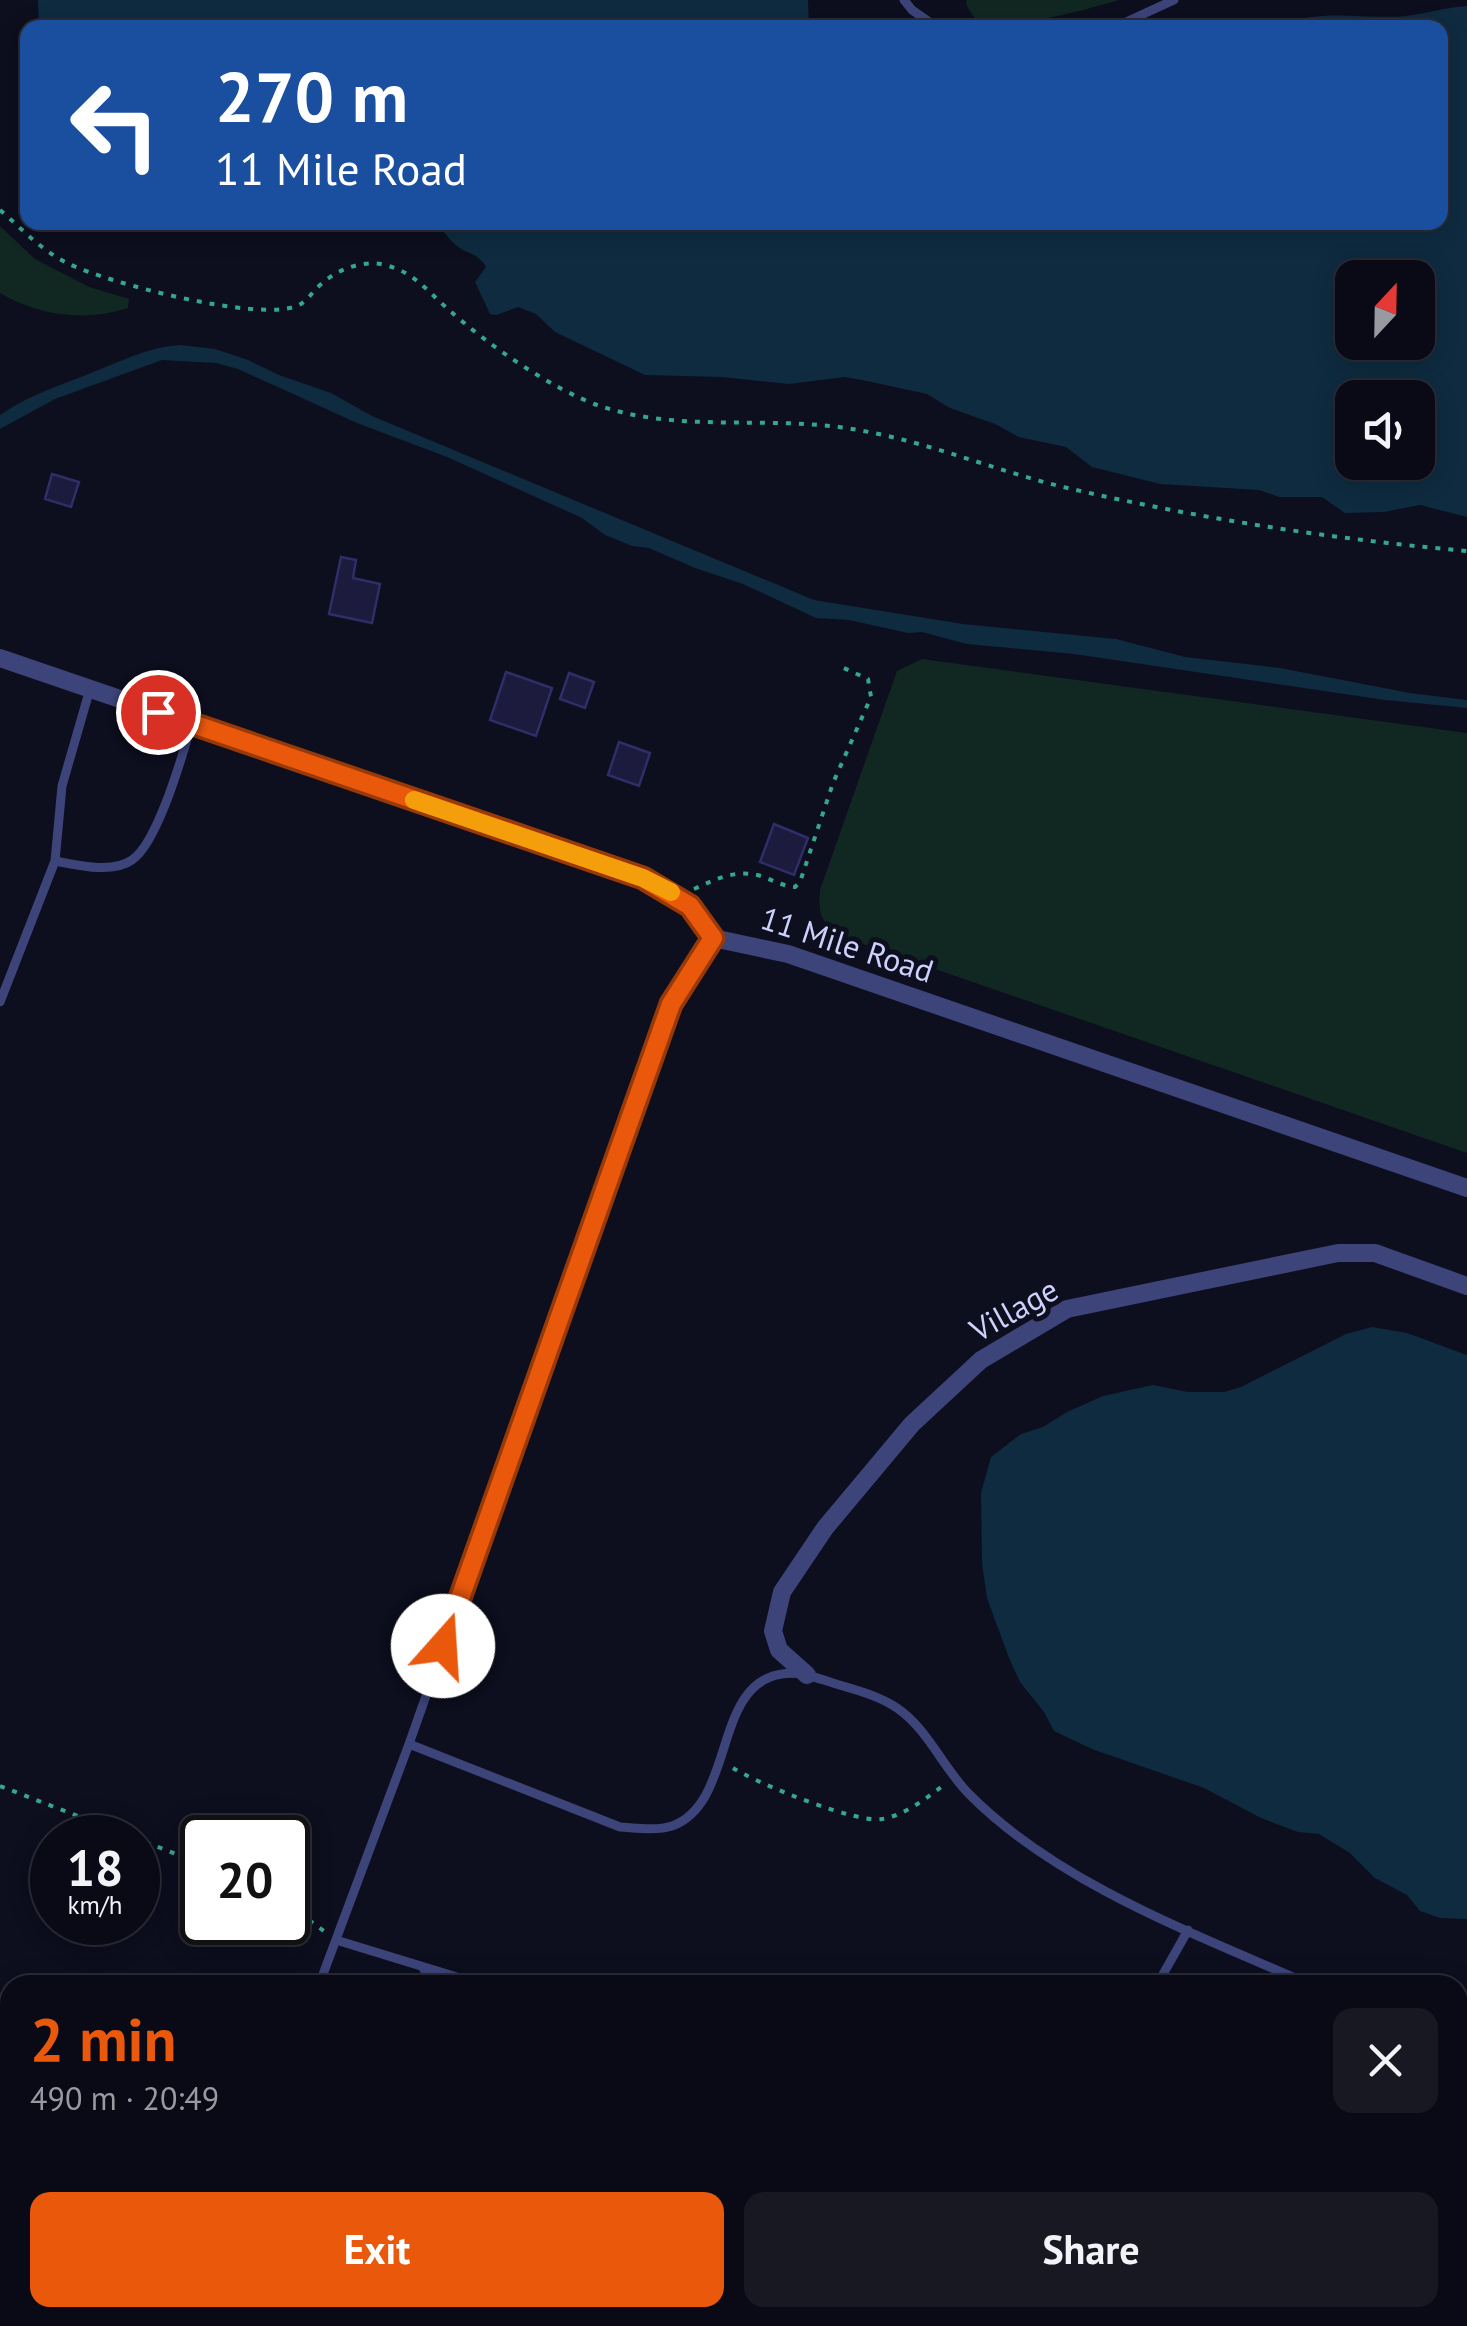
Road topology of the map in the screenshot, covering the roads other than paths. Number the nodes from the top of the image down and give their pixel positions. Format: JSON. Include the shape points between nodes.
{"nodes":[{"id":1,"x":904,"y":0,"type":"edge"},
{"id":2,"x":1174,"y":0,"type":"edge"},
{"id":3,"x":926,"y":20,"type":"edge"},
{"id":4,"x":1130,"y":20,"type":"edge"},
{"id":5,"x":0,"y":658,"type":"edge"},
{"id":6,"x":90,"y":689,"type":"junction"},
{"id":7,"x":192,"y":724,"type":"junction"},
{"id":8,"x":55,"y":861,"type":"junction"},
{"id":9,"x":713,"y":938,"type":"junction"},
{"id":10,"x":0,"y":1002,"type":"edge"},
{"id":11,"x":1467,"y":1188,"type":"edge"},
{"id":12,"x":1467,"y":1286,"type":"edge"},
{"id":13,"x":807,"y":1675,"type":"junction"},
{"id":14,"x":409,"y":1744,"type":"junction"},
{"id":15,"x":1188,"y":1930,"type":"junction"},
{"id":16,"x":336,"y":1940,"type":"junction"},
{"id":17,"x":423,"y":1968,"type":"junction"},
{"id":18,"x":323,"y":1975,"type":"edge"},
{"id":19,"x":428,"y":1975,"type":"edge"},
{"id":20,"x":448,"y":1975,"type":"edge"},
{"id":21,"x":1163,"y":1975,"type":"edge"},
{"id":22,"x":1289,"y":1975,"type":"edge"}],
"edges":[{"from":1,"to":3,"type":"lane"},
{"from":2,"to":4,"type":"lane"},
{"from":5,"to":6,"type":"street","name":"11 Mile Road"},
{"from":6,"to":7,"type":"street","name":"11 Mile Road"},
{"from":6,"to":8,"type":"lane","via":[[62,786]]},
{"from":7,"to":8,"type":"lane","via":[[168,798],[132,860],[114,866]]},
{"from":7,"to":9,"type":"street","name":"11 Mile Road","via":[[643,878],[677,896]]},
{"from":8,"to":10,"type":"lane"},
{"from":9,"to":11,"type":"street","name":"11 Mile Road","via":[[788,954]]},
{"from":9,"to":14,"type":"lane","via":[[662,1030]]},
{"from":12,"to":13,"type":"street","name":"Village","via":[[1375,1253],[1338,1253],[1067,1309],[1016,1339],[981,1360],[912,1424],[825,1528],[782,1592],[773,1631],[779,1650]]},
{"from":13,"to":14,"type":"lane","via":[[771,1676],[742,1699],[703,1800],[671,1826],[620,1827]]},
{"from":13,"to":15,"type":"lane","via":[[897,1708],[1002,1823],[1054,1860]]},
{"from":14,"to":16,"type":"lane"},
{"from":15,"to":21,"type":"lane"},
{"from":15,"to":22,"type":"lane"},
{"from":16,"to":17,"type":"lane"},
{"from":16,"to":18,"type":"lane"},
{"from":17,"to":19,"type":"lane"},
{"from":17,"to":20,"type":"lane"}]}
